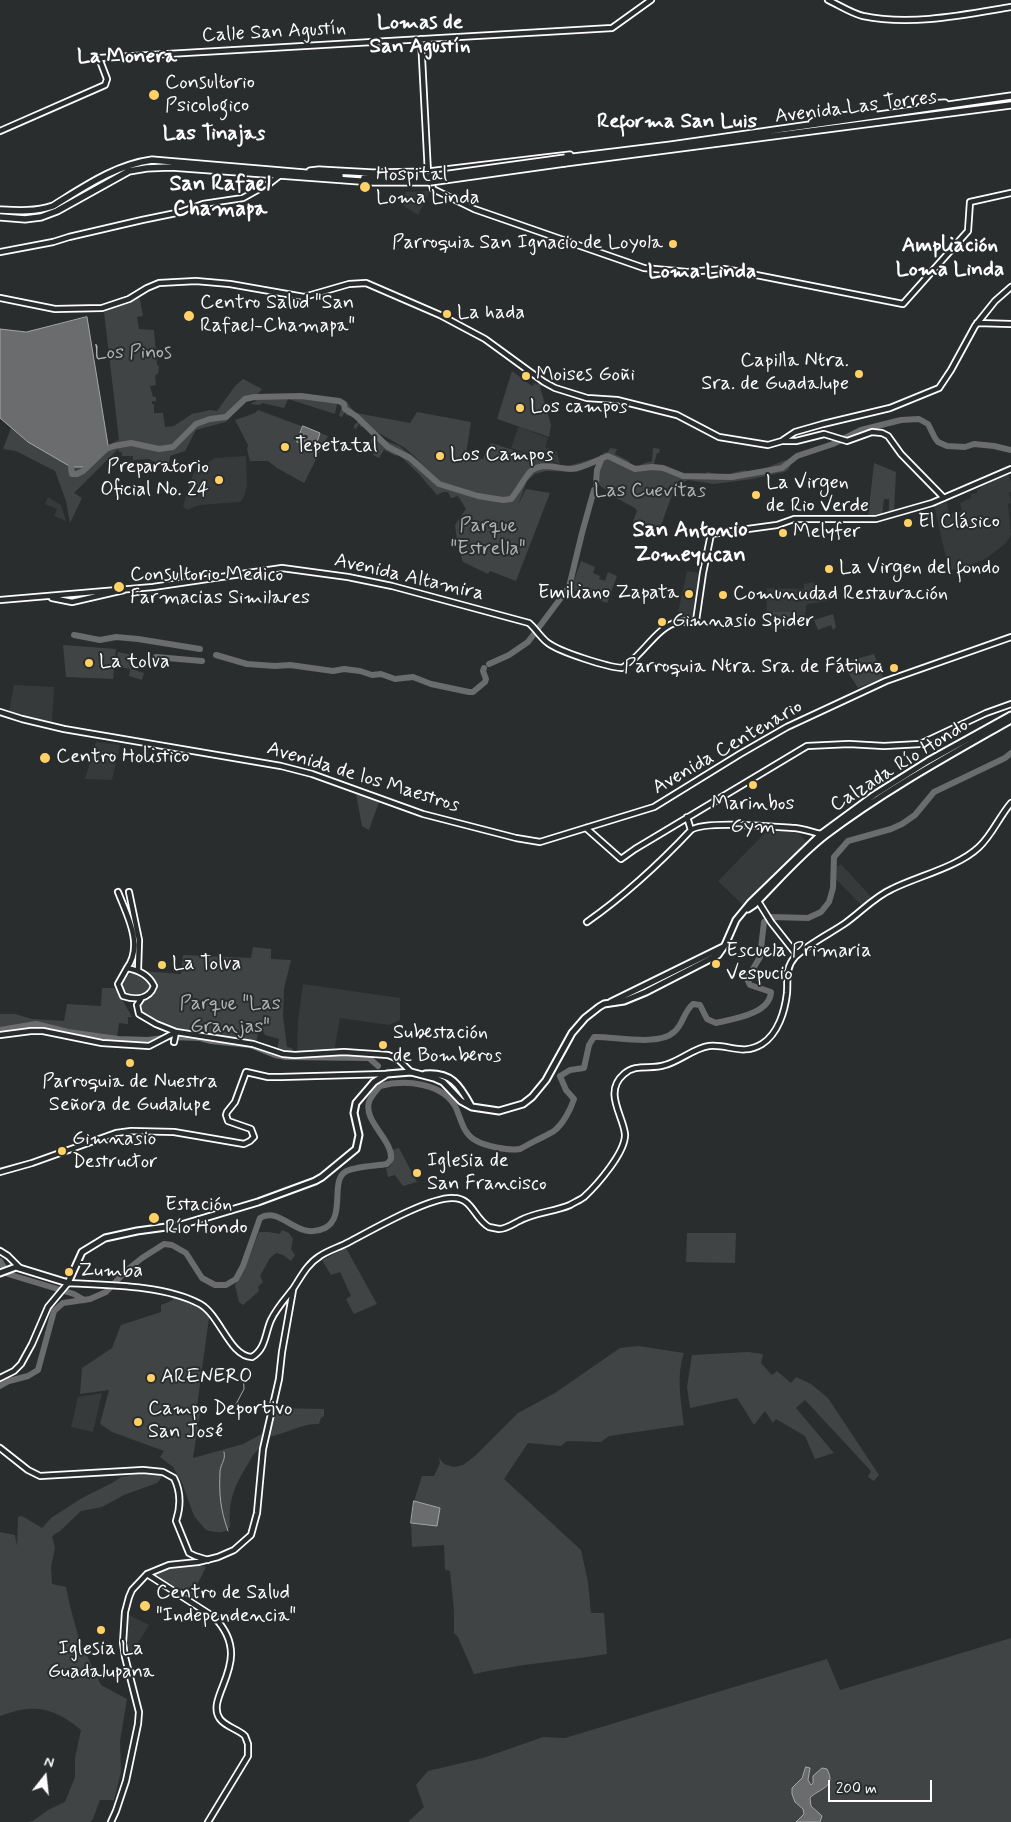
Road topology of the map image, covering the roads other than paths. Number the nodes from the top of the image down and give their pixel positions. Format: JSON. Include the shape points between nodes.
{"nodes":[{"id":1,"x":651,"y":0,"type":"edge"},
{"id":2,"x":828,"y":0,"type":"edge"},
{"id":3,"x":1011,"y":7,"type":"edge"},
{"id":4,"x":421,"y":39,"type":"junction"},
{"id":5,"x":1011,"y":96,"type":"edge"},
{"id":6,"x":1011,"y":105,"type":"edge"},
{"id":7,"x":0,"y":131,"type":"edge"},
{"id":8,"x":586,"y":158,"type":"junction"},
{"id":9,"x":428,"y":172,"type":"junction"},
{"id":10,"x":303,"y":173,"type":"junction"},
{"id":11,"x":279,"y":176,"type":"junction"},
{"id":12,"x":338,"y":177,"type":"junction"},
{"id":13,"x":322,"y":178,"type":"junction"},
{"id":14,"x":432,"y":184,"type":"junction"},
{"id":15,"x":1011,"y":193,"type":"edge"},
{"id":16,"x":0,"y":210,"type":"edge"},
{"id":17,"x":0,"y":217,"type":"edge"},
{"id":18,"x":0,"y":252,"type":"edge"},
{"id":19,"x":1011,"y":287,"type":"edge"},
{"id":20,"x":0,"y":298,"type":"edge"},
{"id":21,"x":977,"y":323,"type":"junction"},
{"id":22,"x":1011,"y":324,"type":"edge"},
{"id":23,"x":782,"y":441,"type":"junction"},
{"id":24,"x":1011,"y":468,"type":"edge"},
{"id":25,"x":944,"y":498,"type":"junction"},
{"id":26,"x":0,"y":600,"type":"edge"},
{"id":27,"x":1011,"y":637,"type":"edge"},
{"id":28,"x":1011,"y":704,"type":"edge"},
{"id":29,"x":0,"y":712,"type":"edge"},
{"id":30,"x":1011,"y":715,"type":"edge"},
{"id":31,"x":1011,"y":720,"type":"edge"},
{"id":32,"x":1011,"y":803,"type":"edge"},
{"id":33,"x":687,"y":817,"type":"junction"},
{"id":34,"x":586,"y":828,"type":"junction"},
{"id":35,"x":691,"y":830,"type":"junction"},
{"id":36,"x":821,"y":834,"type":"junction"},
{"id":37,"x":540,"y":842,"type":"joint"},
{"id":38,"x":118,"y":892,"type":"dead end"},
{"id":39,"x":129,"y":892,"type":"dead end"},
{"id":40,"x":758,"y":902,"type":"junction"},
{"id":41,"x":745,"y":910,"type":"junction"},
{"id":42,"x":587,"y":922,"type":"dead end"},
{"id":43,"x":798,"y":955,"type":"junction"},
{"id":44,"x":127,"y":968,"type":"junction"},
{"id":45,"x":138,"y":970,"type":"junction"},
{"id":46,"x":140,"y":999,"type":"junction"},
{"id":47,"x":0,"y":1036,"type":"edge"},
{"id":48,"x":175,"y":1036,"type":"junction"},
{"id":49,"x":411,"y":1072,"type":"junction"},
{"id":50,"x":387,"y":1074,"type":"junction"},
{"id":51,"x":374,"y":1075,"type":"junction"},
{"id":52,"x":374,"y":1082,"type":"junction"},
{"id":53,"x":0,"y":1172,"type":"edge"},
{"id":54,"x":0,"y":1251,"type":"edge"},
{"id":55,"x":20,"y":1268,"type":"junction"},
{"id":56,"x":0,"y":1273,"type":"edge"},
{"id":57,"x":68,"y":1283,"type":"junction"},
{"id":58,"x":293,"y":1288,"type":"junction"},
{"id":59,"x":0,"y":1378,"type":"edge"},
{"id":60,"x":0,"y":1448,"type":"edge"},
{"id":61,"x":208,"y":1560,"type":"junction"},
{"id":62,"x":147,"y":1574,"type":"junction"},
{"id":63,"x":111,"y":1822,"type":"edge"},
{"id":64,"x":208,"y":1822,"type":"edge"}],
"edges":[{"from":1,"to":4,"type":"main road","name":"Calle San Agustín","via":[[612,28]]},
{"from":2,"to":3,"type":"main road","via":[[861,16],[902,20]]},
{"from":4,"to":7,"type":"main road","name":"Calle San Agustín","via":[[99,58],[107,79],[105,86]]},
{"from":4,"to":9,"type":"main road"},
{"from":5,"to":8,"type":"highway","name":"Avenida Las Torres","via":[[886,114],[876,112],[817,119],[809,124]]},
{"from":6,"to":8,"type":"highway","name":"Avenida Las Torres"},
{"from":8,"to":9,"type":"highway","via":[[572,154]]},
{"from":8,"to":12,"type":"highway","bridge":true,"via":[[430,182],[373,182]]},
{"from":8,"to":14,"type":"highway","via":[[576,164]]},
{"from":9,"to":10,"type":"highway","via":[[319,170]]},
{"from":9,"to":14,"type":"main road"},
{"from":10,"to":12,"type":"highway"},
{"from":10,"to":16,"type":"highway","via":[[152,160],[117,169],[43,210]]},
{"from":11,"to":13,"type":"highway"},
{"from":11,"to":17,"type":"highway","via":[[171,167],[138,168],[49,215],[32,219]]},
{"from":11,"to":18,"type":"main road","via":[[243,198],[203,204],[182,212]]},
{"from":12,"to":13,"type":"highway"},
{"from":13,"to":14,"type":"highway","via":[[373,185]]},
{"from":14,"to":15,"type":"main road","via":[[433,189],[474,209],[644,268],[687,272],[733,270],[903,304],[968,231],[970,202]]},
{"from":19,"to":21,"type":"main road"},
{"from":20,"to":23,"type":"main road","via":[[54,309],[102,308],[159,283],[196,281],[230,284],[304,297],[349,284],[366,283],[486,339],[555,388],[583,397],[618,400],[677,415],[722,438],[766,446]]},
{"from":21,"to":22,"type":"main road"},
{"from":21,"to":23,"type":"main road","via":[[945,381],[937,389],[890,408],[795,432]]},
{"from":23,"to":25,"type":"main road","via":[[824,434],[847,441],[872,432],[885,434]]},
{"from":24,"to":25,"type":"main road"},
{"from":25,"to":26,"type":"main road","name":"Avenida Altamira","via":[[876,519],[794,519],[777,525],[713,534],[710,536],[697,618],[694,622],[670,625],[633,661],[620,668],[556,648],[529,623],[392,586],[282,568],[153,587]]},
{"from":27,"to":34,"type":"main road","name":"Avenida Centenario","via":[[886,682],[787,727],[658,806]]},
{"from":28,"to":33,"type":"main road","via":[[920,744],[806,746]]},
{"from":29,"to":37,"type":"main road","name":"Avenida de los Maestros","via":[[22,720],[281,766],[423,814]]},
{"from":30,"to":36,"type":"main road","name":"Calzada Río Hondo","via":[[928,761]]},
{"from":31,"to":40,"type":"main road","name":"Calzada Río Hondo","via":[[933,764],[862,810],[813,846]]},
{"from":32,"to":43,"type":"main road","via":[[979,847],[949,864],[890,889]]},
{"from":33,"to":34,"type":"main road","via":[[621,860]]},
{"from":33,"to":35,"type":"main road"},
{"from":34,"to":37,"type":"main road","name":"Avenida Centenario"},
{"from":35,"to":36,"type":"main road","via":[[718,826],[797,829]]},
{"from":35,"to":42,"type":"main road","via":[[640,880]]},
{"from":36,"to":41,"type":"main road","name":"Calzada Río Hondo"},
{"from":38,"to":44,"type":"main road","via":[[133,931],[134,954]]},
{"from":39,"to":45,"type":"main road","via":[[139,940]]},
{"from":40,"to":41,"type":"main road","name":"Calzada Río Hondo"},
{"from":40,"to":43,"type":"main road"},
{"from":41,"to":49,"type":"main road","name":"Calzada Río Hondo","via":[[736,920],[718,955],[624,1001],[599,1007],[585,1018],[572,1033],[546,1080],[523,1104],[499,1112],[472,1107],[461,1101],[443,1082]]},
{"from":43,"to":58,"type":"main road","via":[[787,971],[787,992],[781,1018],[772,1035],[761,1045],[741,1051],[707,1046],[664,1066],[636,1067],[626,1071],[616,1085],[615,1101],[625,1138],[616,1158],[583,1198],[499,1229],[489,1227],[478,1218],[465,1201],[453,1198],[436,1201],[319,1256]]},
{"from":44,"to":45,"type":"main road"},
{"from":44,"to":46,"type":"main road","via":[[119,987],[123,996]]},
{"from":45,"to":46,"type":"main road","via":[[154,986],[152,992]]},
{"from":46,"to":48,"type":"main road","via":[[137,1004],[139,1014]]},
{"from":47,"to":48,"type":"main road","via":[[31,1031],[102,1043],[152,1044],[164,1037]]},
{"from":48,"to":49,"type":"main road","via":[[253,1044],[283,1054],[344,1052],[388,1055],[398,1059]]},
{"from":49,"to":50,"type":"main road"},
{"from":50,"to":51,"type":"main road"},
{"from":50,"to":52,"type":"main road"},
{"from":51,"to":52,"type":"main road"},
{"from":51,"to":53,"type":"main road","via":[[268,1077],[246,1072],[236,1102],[226,1116],[232,1123],[249,1127],[254,1137],[244,1144],[174,1132],[131,1131],[116,1133]]},
{"from":52,"to":57,"type":"main road","via":[[358,1098],[355,1107],[359,1135],[356,1149],[315,1181],[180,1226],[106,1238],[82,1252]]},
{"from":54,"to":55,"type":"main road"},
{"from":55,"to":56,"type":"main road"},
{"from":55,"to":57,"type":"main road"},
{"from":57,"to":58,"type":"main road","via":[[121,1286],[189,1299],[201,1304],[214,1316],[236,1350],[250,1357],[261,1349],[271,1320]]},
{"from":57,"to":59,"type":"main road","via":[[48,1307],[21,1364]]},
{"from":58,"to":61,"type":"main road","via":[[279,1379],[263,1449],[257,1513],[251,1535],[243,1544]]},
{"from":60,"to":61,"type":"main road","via":[[40,1476],[143,1470],[163,1472],[174,1478],[180,1494],[176,1521],[189,1553]]},
{"from":61,"to":62,"type":"main road","via":[[169,1565]]},
{"from":62,"to":63,"type":"main road","via":[[132,1590],[125,1612],[125,1658],[139,1712],[126,1781]]},
{"from":62,"to":64,"type":"main road","via":[[214,1618],[224,1627],[231,1647],[232,1664],[217,1709],[224,1723],[245,1736],[248,1756]]}]}
